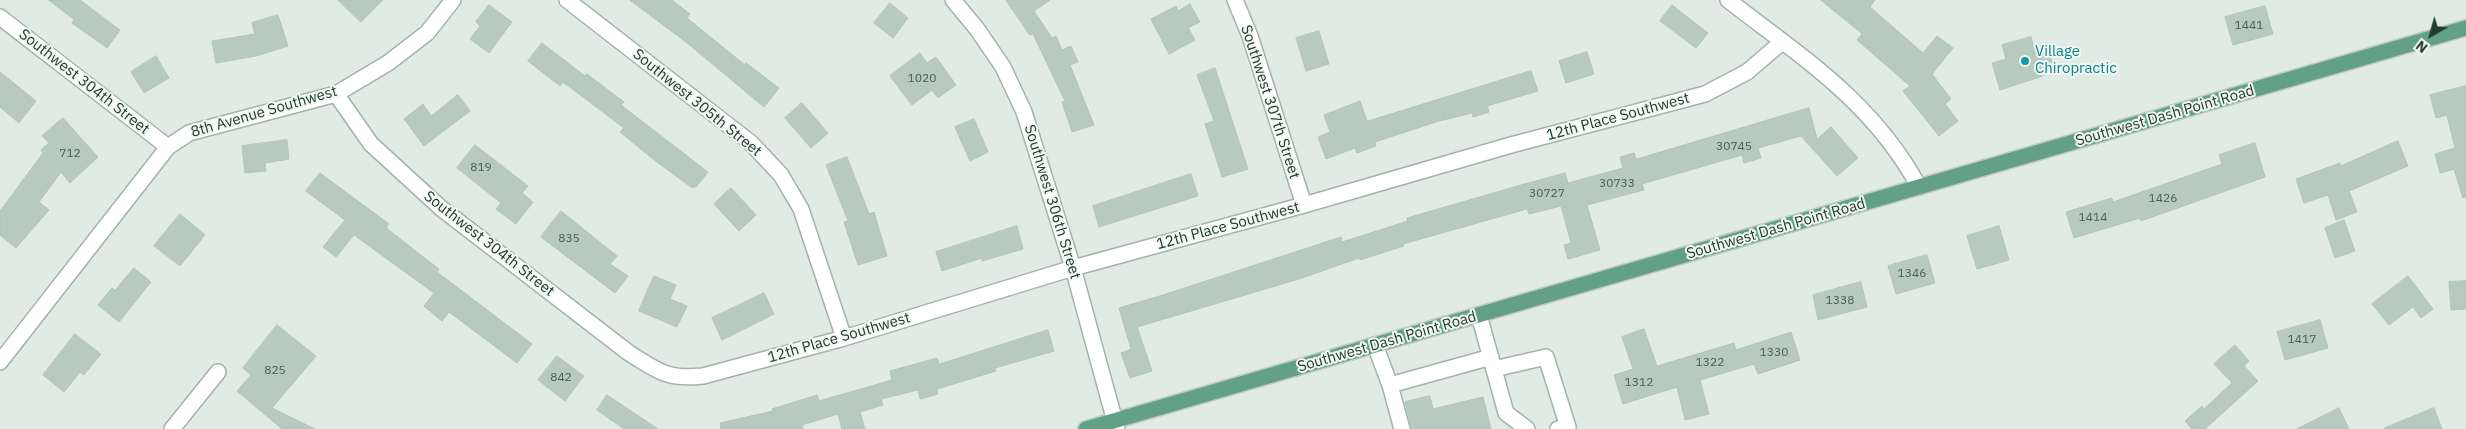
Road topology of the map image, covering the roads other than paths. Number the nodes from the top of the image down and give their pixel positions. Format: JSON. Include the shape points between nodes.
{"nodes":[{"id":1,"x":453,"y":0,"type":"edge"},
{"id":2,"x":567,"y":0,"type":"edge"},
{"id":3,"x":953,"y":0,"type":"edge"},
{"id":4,"x":1235,"y":0,"type":"edge"},
{"id":5,"x":1728,"y":0,"type":"edge"},
{"id":6,"x":0,"y":17,"type":"edge"},
{"id":7,"x":2466,"y":28,"type":"edge"},
{"id":8,"x":1782,"y":42,"type":"junction"},
{"id":9,"x":336,"y":94,"type":"junction"},
{"id":10,"x":168,"y":148,"type":"junction"},
{"id":11,"x":1919,"y":187,"type":"junction"},
{"id":12,"x":1304,"y":205,"type":"junction"},
{"id":13,"x":1073,"y":268,"type":"junction"},
{"id":14,"x":1479,"y":315,"type":"junction"},
{"id":15,"x":844,"y":338,"type":"junction"},
{"id":16,"x":1375,"y":345,"type":"junction"},
{"id":17,"x":0,"y":362,"type":"edge"},
{"id":18,"x":1492,"y":363,"type":"junction"},
{"id":19,"x":218,"y":372,"type":"dead end"},
{"id":20,"x":662,"y":374,"type":"joint"},
{"id":21,"x":1390,"y":385,"type":"junction"},
{"id":22,"x":1117,"y":425,"type":"edge"},
{"id":23,"x":172,"y":429,"type":"edge"},
{"id":24,"x":1086,"y":429,"type":"edge"},
{"id":25,"x":1402,"y":429,"type":"edge"},
{"id":26,"x":1527,"y":429,"type":"edge"},
{"id":27,"x":1558,"y":429,"type":"edge"}],
"edges":[{"from":1,"to":9,"type":"street","name":"8th Avenue Southwest","via":[[427,33]]},
{"from":2,"to":15,"type":"street","name":"Southwest 305th Street","via":[[751,143],[781,175],[802,209]]},
{"from":3,"to":13,"type":"street","name":"Southwest 306th Street","via":[[1002,67],[1024,112]]},
{"from":4,"to":12,"type":"street","name":"Southwest 307th Street","via":[[1250,36]]},
{"from":5,"to":8,"type":"street"},
{"from":6,"to":10,"type":"street","name":"Southwest 304th Street"},
{"from":7,"to":11,"type":"main road","name":"Southwest Dash Point Road"},
{"from":8,"to":11,"type":"street","via":[[1855,101],[1903,157]]},
{"from":8,"to":12,"type":"street","name":"12th Place Southwest","via":[[1747,72],[1705,94],[1511,145]]},
{"from":9,"to":10,"type":"street","name":"8th Avenue Southwest","via":[[189,133]]},
{"from":9,"to":20,"type":"street","name":"Southwest 304th Street","via":[[371,144],[442,209],[629,353]]},
{"from":10,"to":17,"type":"street","name":"8th Avenue Southwest"},
{"from":11,"to":14,"type":"main road","name":"Southwest Dash Point Road"},
{"from":12,"to":13,"type":"street","name":"12th Place Southwest"},
{"from":13,"to":15,"type":"street","name":"12th Place Southwest"},
{"from":13,"to":22,"type":"street","name":"Southwest 306th Street"},
{"from":14,"to":16,"type":"main road","name":"Southwest Dash Point Road"},
{"from":14,"to":18,"type":"street"},
{"from":15,"to":20,"type":"street","name":"12th Place Southwest","via":[[703,376],[682,378]]},
{"from":16,"to":21,"type":"street"},
{"from":16,"to":22,"type":"main road","name":"Southwest Dash Point Road"},
{"from":18,"to":21,"type":"street"},
{"from":18,"to":26,"type":"street","via":[[1506,413]]},
{"from":18,"to":27,"type":"street","via":[[1546,357],[1568,426]]},
{"from":19,"to":23,"type":"street"},
{"from":21,"to":25,"type":"street"},
{"from":22,"to":24,"type":"main road","name":"Southwest Dash Point Road"}]}
